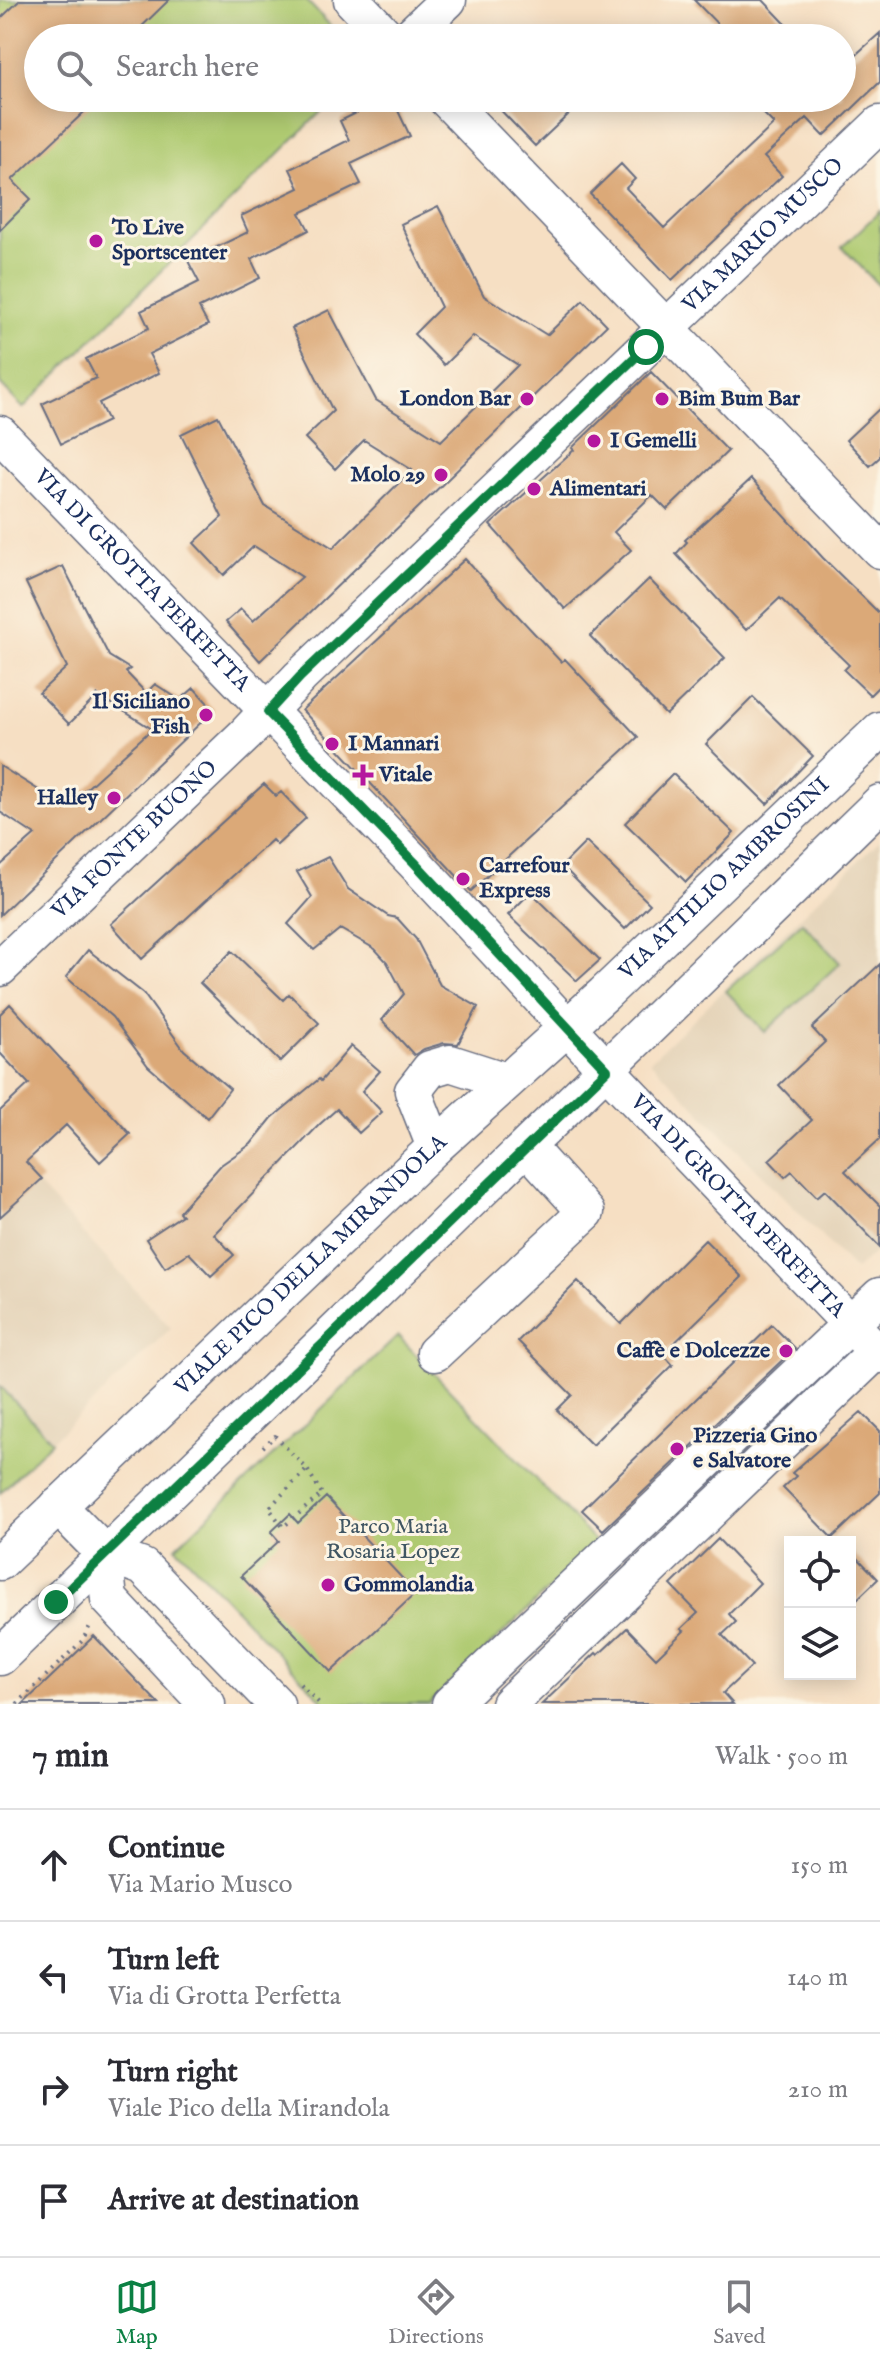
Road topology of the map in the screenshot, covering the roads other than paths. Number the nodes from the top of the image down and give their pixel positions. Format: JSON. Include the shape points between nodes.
{"nodes":[{"id":1,"x":352,"y":0,"type":"edge"},
{"id":2,"x":448,"y":0,"type":"edge"},
{"id":3,"x":375,"y":24,"type":"edge"},
{"id":4,"x":423,"y":24,"type":"edge"},
{"id":5,"x":459,"y":112,"type":"edge"},
{"id":6,"x":880,"y":124,"type":"edge"},
{"id":7,"x":667,"y":327,"type":"junction"},
{"id":8,"x":0,"y":434,"type":"edge"},
{"id":9,"x":880,"y":550,"type":"edge"},
{"id":10,"x":268,"y":712,"type":"junction"},
{"id":11,"x":880,"y":730,"type":"edge"},
{"id":12,"x":880,"y":803,"type":"edge"},
{"id":13,"x":0,"y":968,"type":"edge"},
{"id":14,"x":566,"y":1027,"type":"junction"},
{"id":15,"x":607,"y":1070,"type":"junction"},
{"id":16,"x":506,"y":1081,"type":"junction"},
{"id":17,"x":435,"y":1147,"type":"junction"},
{"id":18,"x":527,"y":1147,"type":"junction"},
{"id":19,"x":880,"y":1296,"type":"edge"},
{"id":20,"x":850,"y":1324,"type":"junction"},
{"id":21,"x":879,"y":1351,"type":"edge"},
{"id":22,"x":435,"y":1353,"type":"dead end"},
{"id":23,"x":811,"y":1360,"type":"junction"},
{"id":24,"x":838,"y":1386,"type":"junction"},
{"id":25,"x":58,"y":1506,"type":"junction"},
{"id":26,"x":611,"y":1550,"type":"junction"},
{"id":27,"x":104,"y":1553,"type":"junction"},
{"id":28,"x":0,"y":1562,"type":"edge"},
{"id":29,"x":639,"y":1578,"type":"junction"},
{"id":30,"x":0,"y":1657,"type":"edge"},
{"id":31,"x":207,"y":1704,"type":"edge"},
{"id":32,"x":276,"y":1704,"type":"edge"},
{"id":33,"x":450,"y":1704,"type":"edge"},
{"id":34,"x":509,"y":1704,"type":"edge"}],
"edges":[{"from":1,"to":3,"type":"street"},
{"from":2,"to":4,"type":"street"},
{"from":5,"to":7,"type":"street"},
{"from":6,"to":7,"type":"street","name":"VIA MARIO MUSCO"},
{"from":7,"to":9,"type":"street"},
{"from":7,"to":10,"type":"street","name":"VIA MARIO MUSCO"},
{"from":8,"to":10,"type":"street","name":"VIA DI GROTTA PERFETTA"},
{"from":10,"to":13,"type":"street","name":"VIA FONTE BUONO"},
{"from":10,"to":14,"type":"street","name":"VIA DI GROTTA PERFETTA"},
{"from":11,"to":14,"type":"street","name":"VIA ATTILIO AMBROSINI"},
{"from":12,"to":15,"type":"street"},
{"from":14,"to":15,"type":"street","name":"VIA DI GROTTA PERFETTA"},
{"from":14,"to":16,"type":"street","name":"VIALE PICO DELLA MIRANDOLA"},
{"from":15,"to":18,"type":"street"},
{"from":15,"to":20,"type":"street","name":"VIA DI GROTTA PERFETTA"},
{"from":16,"to":17,"type":"street","name":"VIALE PICO DELLA MIRANDOLA"},
{"from":16,"to":17,"type":"street","via":[[450,1063],[430,1069],[413,1091]]},
{"from":17,"to":25,"type":"street","name":"VIALE PICO DELLA MIRANDOLA"},
{"from":18,"to":22,"type":"street","via":[[586,1212]]},
{"from":18,"to":27,"type":"street"},
{"from":19,"to":20,"type":"street"},
{"from":20,"to":21,"type":"street","name":"VIA DI GROTTA PERFETTA"},
{"from":20,"to":23,"type":"street"},
{"from":21,"to":24,"type":"street"},
{"from":23,"to":24,"type":"street","via":[[833,1366]]},
{"from":23,"to":26,"type":"street"},
{"from":24,"to":29,"type":"street"},
{"from":25,"to":27,"type":"street"},
{"from":25,"to":28,"type":"street","name":"VIALE PICO DELLA MIRANDOLA"},
{"from":26,"to":29,"type":"street"},
{"from":26,"to":33,"type":"street"},
{"from":27,"to":30,"type":"street"},
{"from":27,"to":31,"type":"street","via":[[109,1599]]},
{"from":27,"to":32,"type":"street","via":[[143,1567]]},
{"from":29,"to":34,"type":"street"}]}
